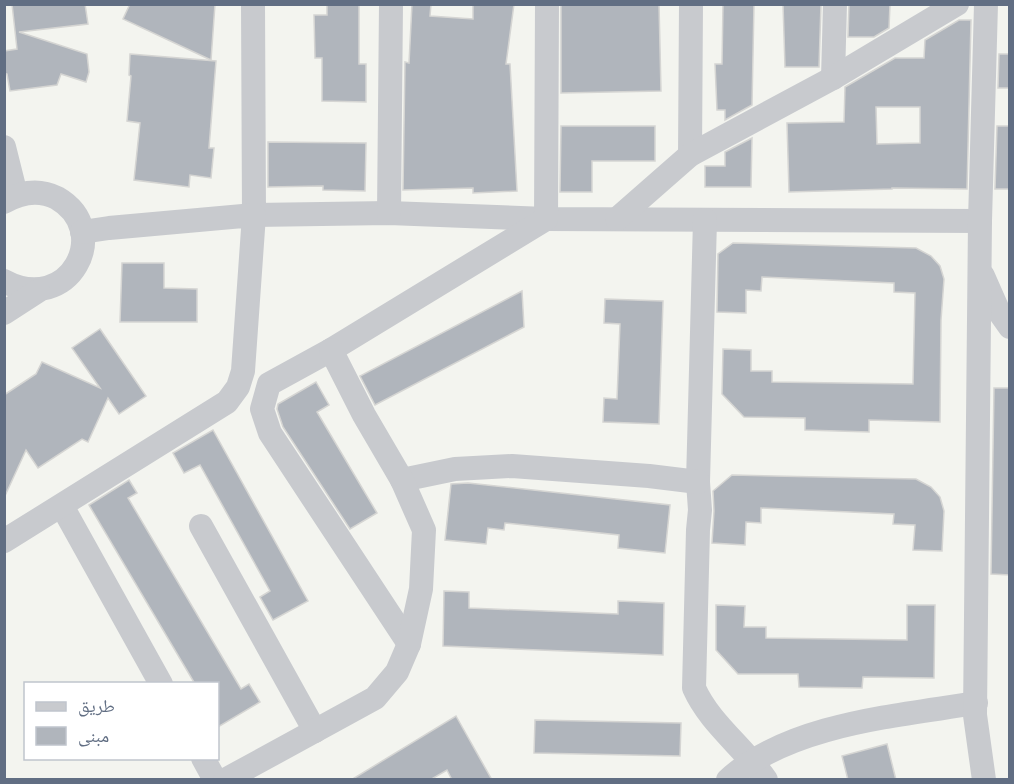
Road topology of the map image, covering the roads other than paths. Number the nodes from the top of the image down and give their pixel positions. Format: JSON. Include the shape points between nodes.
{"nodes":[{"id":1,"x":253,"y":4,"type":"edge"},
{"id":2,"x":391,"y":4,"type":"edge"},
{"id":3,"x":547,"y":4,"type":"edge"},
{"id":4,"x":691,"y":4,"type":"edge"},
{"id":5,"x":835,"y":4,"type":"edge"},
{"id":6,"x":957,"y":4,"type":"edge"},
{"id":7,"x":986,"y":4,"type":"edge"},
{"id":8,"x":833,"y":78,"type":"junction"},
{"id":9,"x":4,"y":147,"type":"edge"},
{"id":10,"x":690,"y":155,"type":"junction"},
{"id":11,"x":10,"y":198,"type":"edge"},
{"id":12,"x":389,"y":213,"type":"junction"},
{"id":13,"x":254,"y":215,"type":"junction"},
{"id":14,"x":546,"y":219,"type":"junction"},
{"id":15,"x":616,"y":219,"type":"junction"},
{"id":16,"x":705,"y":220,"type":"junction"},
{"id":17,"x":980,"y":222,"type":"junction"},
{"id":18,"x":82,"y":232,"type":"junction"},
{"id":19,"x":980,"y":270,"type":"junction"},
{"id":20,"x":4,"y":281,"type":"edge"},
{"id":21,"x":39,"y":291,"type":"junction"},
{"id":22,"x":4,"y":313,"type":"edge"},
{"id":23,"x":1010,"y":327,"type":"edge"},
{"id":24,"x":331,"y":350,"type":"junction"},
{"id":25,"x":402,"y":480,"type":"junction"},
{"id":26,"x":698,"y":482,"type":"junction"},
{"id":27,"x":62,"y":506,"type":"junction"},
{"id":28,"x":201,"y":526,"type":"dead end"},
{"id":29,"x":4,"y":542,"type":"edge"},
{"id":30,"x":409,"y":644,"type":"junction"},
{"id":31,"x":160,"y":682,"type":"edge"},
{"id":32,"x":975,"y":703,"type":"junction"},
{"id":33,"x":315,"y":731,"type":"junction"},
{"id":34,"x":204,"y":760,"type":"edge"},
{"id":35,"x":759,"y":770,"type":"edge"},
{"id":36,"x":215,"y":780,"type":"edge"},
{"id":37,"x":225,"y":780,"type":"edge"},
{"id":38,"x":728,"y":780,"type":"edge"},
{"id":39,"x":984,"y":780,"type":"edge"}],
"edges":[{"from":1,"to":13,"type":"street"},
{"from":2,"to":12,"type":"street"},
{"from":3,"to":14,"type":"street"},
{"from":4,"to":10,"type":"street"},
{"from":5,"to":8,"type":"street"},
{"from":6,"to":8,"type":"street"},
{"from":7,"to":17,"type":"street"},
{"from":8,"to":10,"type":"street"},
{"from":9,"to":11,"type":"street"},
{"from":10,"to":15,"type":"street"},
{"from":11,"to":18,"type":"street","via":[[33,192],[50,195],[65,203]]},
{"from":12,"to":13,"type":"street"},
{"from":12,"to":14,"type":"street"},
{"from":13,"to":18,"type":"street"},
{"from":13,"to":27,"type":"street","via":[[243,371],[238,387],[227,402]]},
{"from":14,"to":15,"type":"street"},
{"from":14,"to":24,"type":"street"},
{"from":15,"to":16,"type":"street"},
{"from":16,"to":17,"type":"street"},
{"from":16,"to":26,"type":"street"},
{"from":17,"to":19,"type":"street"},
{"from":18,"to":21,"type":"street","via":[[82,253],[73,271],[58,285]]},
{"from":19,"to":23,"type":"street"},
{"from":19,"to":32,"type":"street"},
{"from":20,"to":21,"type":"street"},
{"from":21,"to":22,"type":"street"},
{"from":24,"to":25,"type":"street"},
{"from":24,"to":30,"type":"street","via":[[269,384],[262,409],[270,433]]},
{"from":25,"to":26,"type":"street","via":[[455,469],[512,466]]},
{"from":25,"to":30,"type":"street","via":[[424,530],[421,589]]},
{"from":26,"to":35,"type":"street","via":[[694,688],[717,724]]},
{"from":27,"to":29,"type":"street"},
{"from":27,"to":31,"type":"street"},
{"from":28,"to":33,"type":"street"},
{"from":30,"to":33,"type":"street","via":[[397,672],[375,698]]},
{"from":32,"to":35,"type":"street","via":[[858,723],[797,739]]},
{"from":32,"to":39,"type":"street"},
{"from":33,"to":37,"type":"street"},
{"from":34,"to":36,"type":"street"},
{"from":35,"to":38,"type":"street"}]}
